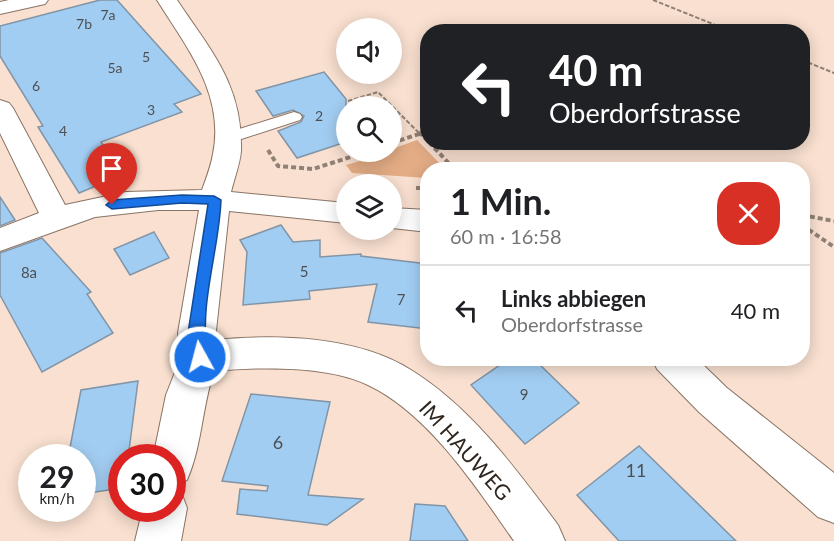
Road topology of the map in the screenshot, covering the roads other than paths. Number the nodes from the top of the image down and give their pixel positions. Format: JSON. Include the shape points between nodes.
{"nodes":[{"id":1,"x":38,"y":0,"type":"edge"},
{"id":2,"x":167,"y":0,"type":"edge"},
{"id":3,"x":0,"y":8,"type":"edge"},
{"id":4,"x":0,"y":108,"type":"edge"},
{"id":5,"x":294,"y":117,"type":"dead end"},
{"id":6,"x":226,"y":139,"type":"junction"},
{"id":7,"x":214,"y":200,"type":"junction"},
{"id":8,"x":336,"y":212,"type":"edge"},
{"id":9,"x":57,"y":218,"type":"junction"},
{"id":10,"x":402,"y":219,"type":"edge"},
{"id":11,"x":420,"y":220,"type":"edge"},
{"id":12,"x":0,"y":240,"type":"edge"},
{"id":13,"x":200,"y":357,"type":"junction"},
{"id":14,"x":678,"y":366,"type":"edge"},
{"id":15,"x":176,"y":444,"type":"edge"},
{"id":16,"x":834,"y":501,"type":"edge"},
{"id":17,"x":162,"y":522,"type":"edge"},
{"id":18,"x":158,"y":541,"type":"edge"},
{"id":19,"x":542,"y":541,"type":"edge"}],
"edges":[{"from":1,"to":3,"type":"street"},
{"from":2,"to":6,"type":"street","via":[[216,76],[226,110]]},
{"from":4,"to":9,"type":"street"},
{"from":5,"to":6,"type":"lane"},
{"from":6,"to":7,"type":"street","via":[[225,161]]},
{"from":7,"to":8,"type":"street"},
{"from":7,"to":9,"type":"street","via":[[131,202]]},
{"from":7,"to":13,"type":"street","via":[[196,333]]},
{"from":9,"to":12,"type":"street"},
{"from":10,"to":11,"type":"street"},
{"from":13,"to":15,"type":"street","via":[[186,395]]},
{"from":13,"to":19,"type":"street","name":"IM HAUWEG","via":[[238,352],[361,364],[396,380],[434,410],[507,493]]},
{"from":14,"to":16,"type":"street"},
{"from":17,"to":18,"type":"street"}]}
